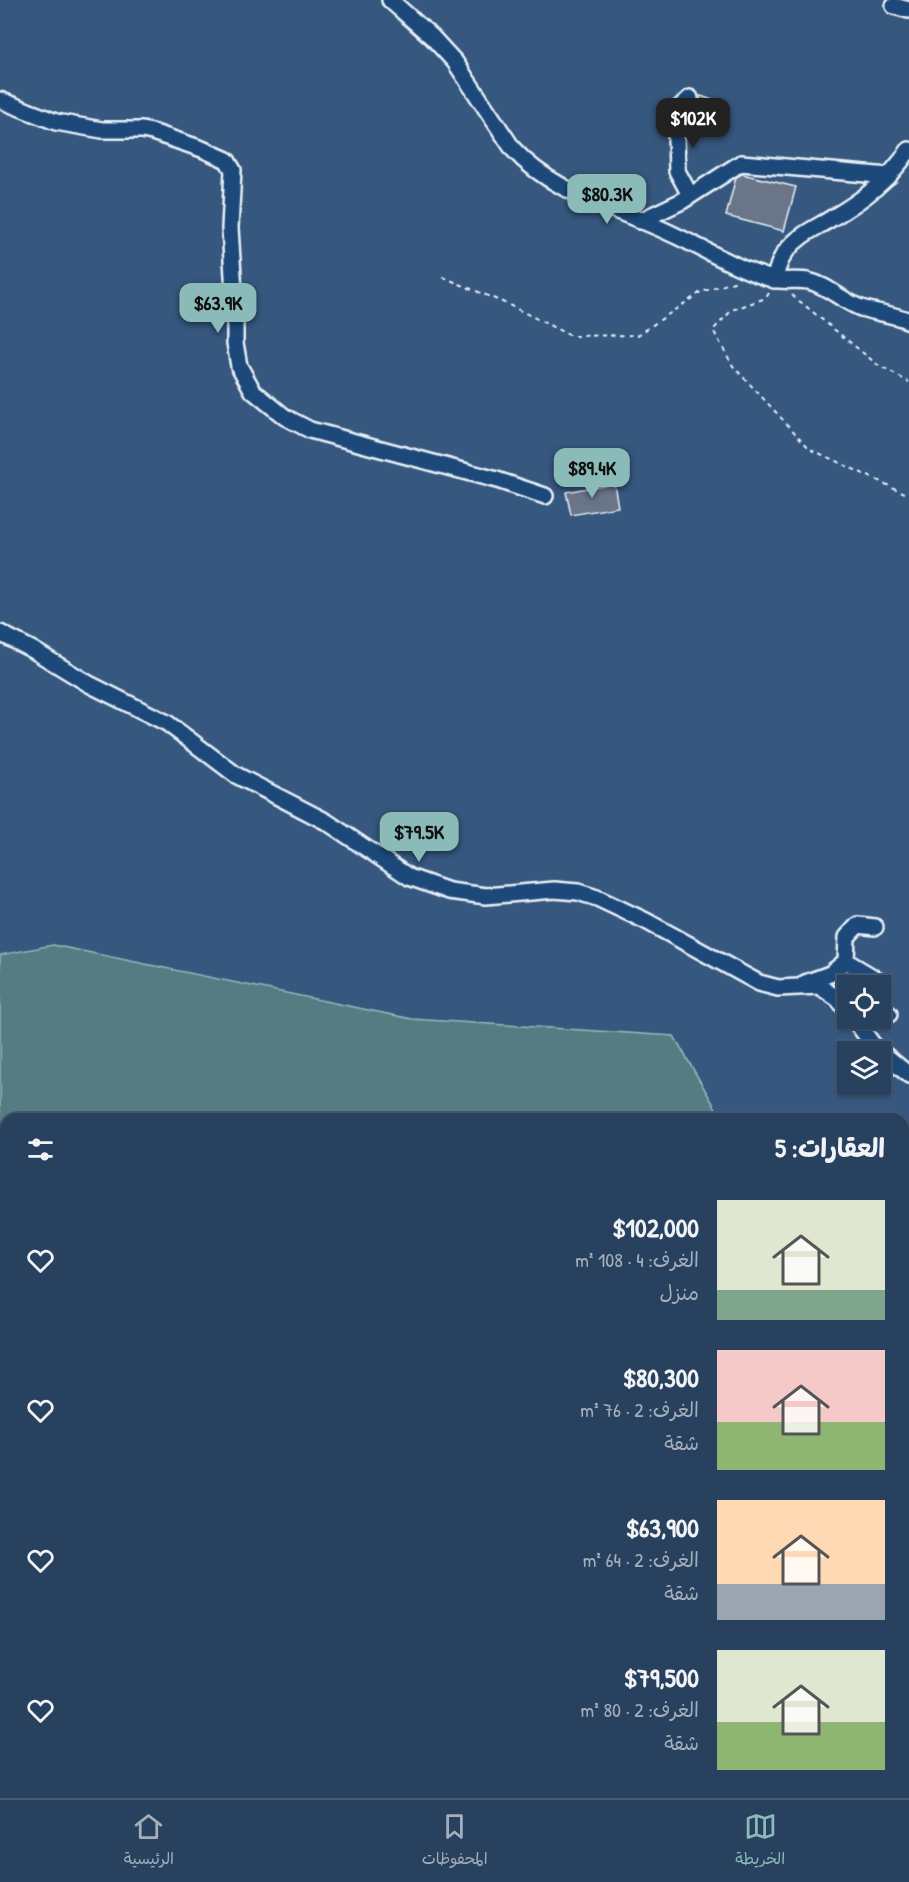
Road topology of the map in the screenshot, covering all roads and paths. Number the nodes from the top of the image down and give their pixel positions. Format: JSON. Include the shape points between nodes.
{"nodes":[{"id":1,"x":390,"y":0,"type":"edge"},
{"id":2,"x":690,"y":98,"type":"dead end"},
{"id":3,"x":0,"y":100,"type":"edge"},
{"id":4,"x":909,"y":150,"type":"edge"},
{"id":5,"x":890,"y":176,"type":"junction"},
{"id":6,"x":690,"y":195,"type":"junction"},
{"id":7,"x":640,"y":220,"type":"junction"},
{"id":8,"x":443,"y":277,"type":"dead end"},
{"id":9,"x":767,"y":277,"type":"junction"},
{"id":10,"x":909,"y":321,"type":"edge"},
{"id":11,"x":909,"y":382,"type":"edge"},
{"id":12,"x":909,"y":495,"type":"edge"},
{"id":13,"x":545,"y":496,"type":"dead end"},
{"id":14,"x":0,"y":633,"type":"edge"},
{"id":15,"x":875,"y":927,"type":"dead end"},
{"id":16,"x":846,"y":961,"type":"junction"},
{"id":17,"x":869,"y":975,"type":"edge"},
{"id":18,"x":797,"y":986,"type":"junction"},
{"id":19,"x":837,"y":998,"type":"edge"},
{"id":20,"x":861,"y":1029,"type":"edge"},
{"id":21,"x":909,"y":1075,"type":"edge"}],
"edges":[{"from":1,"to":7,"type":"street","via":[[455,62],[521,158],[585,198]]},
{"from":2,"to":6,"type":"street","via":[[679,108],[676,136],[677,171]]},
{"from":3,"to":13,"type":"street","via":[[65,124],[152,132],[223,157],[231,164],[230,228],[239,366],[253,391],[285,417],[310,430]]},
{"from":4,"to":5,"type":"street"},
{"from":5,"to":6,"type":"street","via":[[741,163]]},
{"from":5,"to":9,"type":"street","via":[[866,196],[797,239]]},
{"from":6,"to":7,"type":"street"},
{"from":7,"to":9,"type":"street"},
{"from":8,"to":9,"type":"path","via":[[571,336],[638,335],[701,292]]},
{"from":9,"to":10,"type":"street","via":[[806,280],[860,307]]},
{"from":9,"to":11,"type":"path","via":[[879,366]]},
{"from":9,"to":12,"type":"path","via":[[766,298],[732,310],[713,330],[733,366],[810,449]]},
{"from":14,"to":18,"type":"street","via":[[167,723],[236,775],[327,822],[409,877],[449,891],[486,896],[554,890],[578,892],[635,916],[759,983],[778,988]]},
{"from":15,"to":16,"type":"street","via":[[858,925],[847,937]]},
{"from":16,"to":17,"type":"street"},
{"from":16,"to":18,"type":"street","via":[[830,974]]},
{"from":18,"to":19,"type":"street","via":[[819,986]]},
{"from":20,"to":21,"type":"street","via":[[874,1046]]}]}
